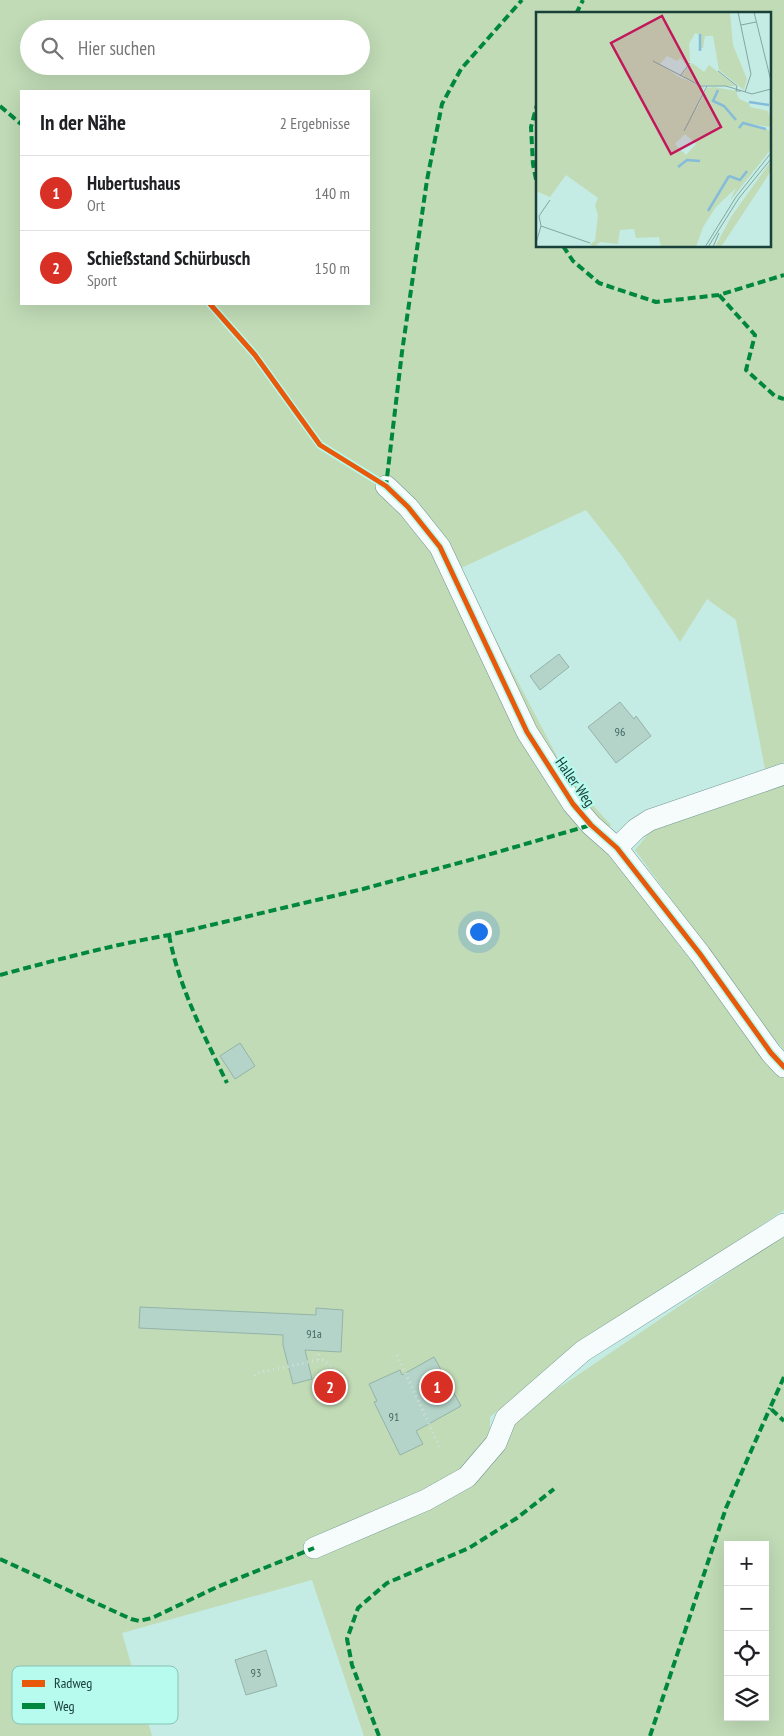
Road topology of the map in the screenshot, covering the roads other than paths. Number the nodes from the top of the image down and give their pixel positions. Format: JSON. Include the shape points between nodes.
{"nodes":[{"id":1,"x":386,"y":486,"type":"dead end"},
{"id":2,"x":784,"y":774,"type":"edge"},
{"id":3,"x":617,"y":848,"type":"junction"},
{"id":4,"x":784,"y":1066,"type":"edge"},
{"id":5,"x":784,"y":1224,"type":"edge"},
{"id":6,"x":314,"y":1548,"type":"dead end"}],
"edges":[{"from":1,"to":3,"type":"street","name":"Haller Weg","via":[[408,507],[440,547],[527,732],[573,804]]},
{"from":2,"to":3,"type":"street","via":[[658,816],[636,829]]},
{"from":3,"to":4,"type":"street","name":"Haller Weg"},
{"from":5,"to":6,"type":"street","via":[[584,1351],[506,1418],[496,1443],[468,1477],[426,1500]]}]}
